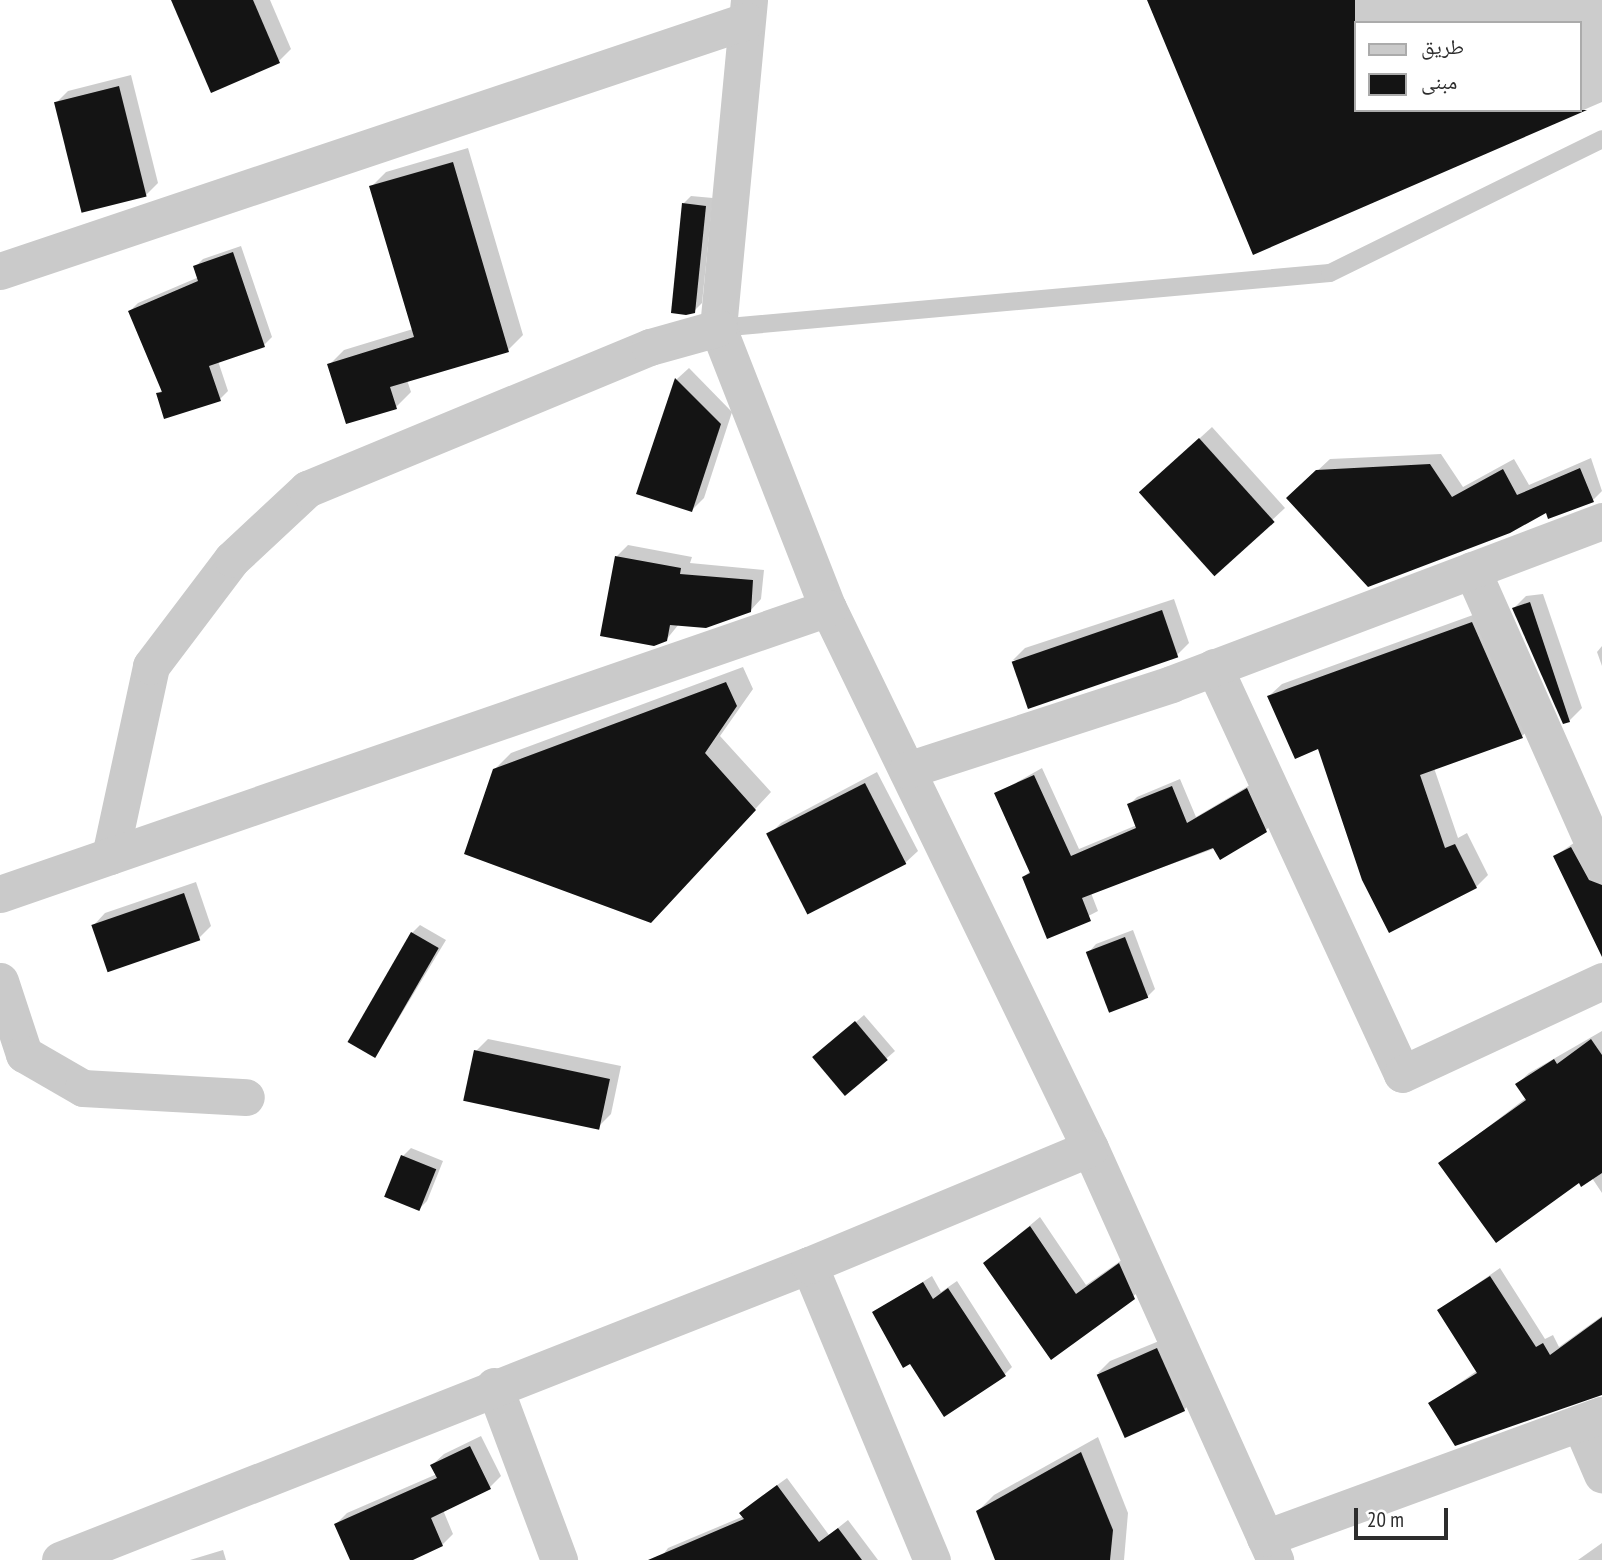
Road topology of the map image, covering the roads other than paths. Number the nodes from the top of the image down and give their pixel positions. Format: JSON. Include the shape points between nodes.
{"nodes":[{"id":1,"x":748,"y":11,"type":"edge"},
{"id":2,"x":1602,"y":139,"type":"edge"},
{"id":3,"x":0,"y":271,"type":"edge"},
{"id":4,"x":718,"y":328,"type":"junction"},
{"id":5,"x":1602,"y":521,"type":"edge"},
{"id":6,"x":1472,"y":570,"type":"junction"},
{"id":7,"x":828,"y":608,"type":"junction"},
{"id":8,"x":1214,"y":667,"type":"junction"},
{"id":9,"x":907,"y":770,"type":"junction"},
{"id":10,"x":110,"y":856,"type":"junction"},
{"id":11,"x":1602,"y":864,"type":"edge"},
{"id":12,"x":0,"y":894,"type":"edge"},
{"id":13,"x":0,"y":981,"type":"edge"},
{"id":14,"x":1602,"y":981,"type":"edge"},
{"id":15,"x":246,"y":1097,"type":"dead end"},
{"id":16,"x":1090,"y":1148,"type":"junction"},
{"id":17,"x":809,"y":1265,"type":"junction"},
{"id":18,"x":494,"y":1386,"type":"junction"},
{"id":19,"x":1591,"y":1419,"type":"edge"},
{"id":20,"x":1602,"y":1474,"type":"edge"},
{"id":21,"x":1270,"y":1549,"type":"edge"},
{"id":22,"x":60,"y":1560,"type":"edge"},
{"id":23,"x":559,"y":1560,"type":"edge"},
{"id":24,"x":932,"y":1560,"type":"edge"}],
"edges":[{"from":1,"to":3,"type":"street"},
{"from":1,"to":4,"type":"street"},
{"from":2,"to":4,"type":"lane","via":[[1330,273]]},
{"from":4,"to":7,"type":"street"},
{"from":4,"to":10,"type":"street","via":[[650,347],[307,489],[232,559],[151,666]]},
{"from":5,"to":6,"type":"street"},
{"from":6,"to":8,"type":"street"},
{"from":6,"to":11,"type":"street"},
{"from":7,"to":9,"type":"street"},
{"from":7,"to":10,"type":"street"},
{"from":8,"to":9,"type":"street"},
{"from":8,"to":14,"type":"street","via":[[1402,1074]]},
{"from":9,"to":16,"type":"street"},
{"from":10,"to":12,"type":"street"},
{"from":13,"to":15,"type":"street","via":[[24,1054],[83,1088]]},
{"from":16,"to":17,"type":"street"},
{"from":16,"to":21,"type":"street"},
{"from":17,"to":18,"type":"street"},
{"from":17,"to":24,"type":"street"},
{"from":18,"to":22,"type":"street"},
{"from":18,"to":23,"type":"street"},
{"from":19,"to":20,"type":"street"},
{"from":19,"to":21,"type":"street"}]}
